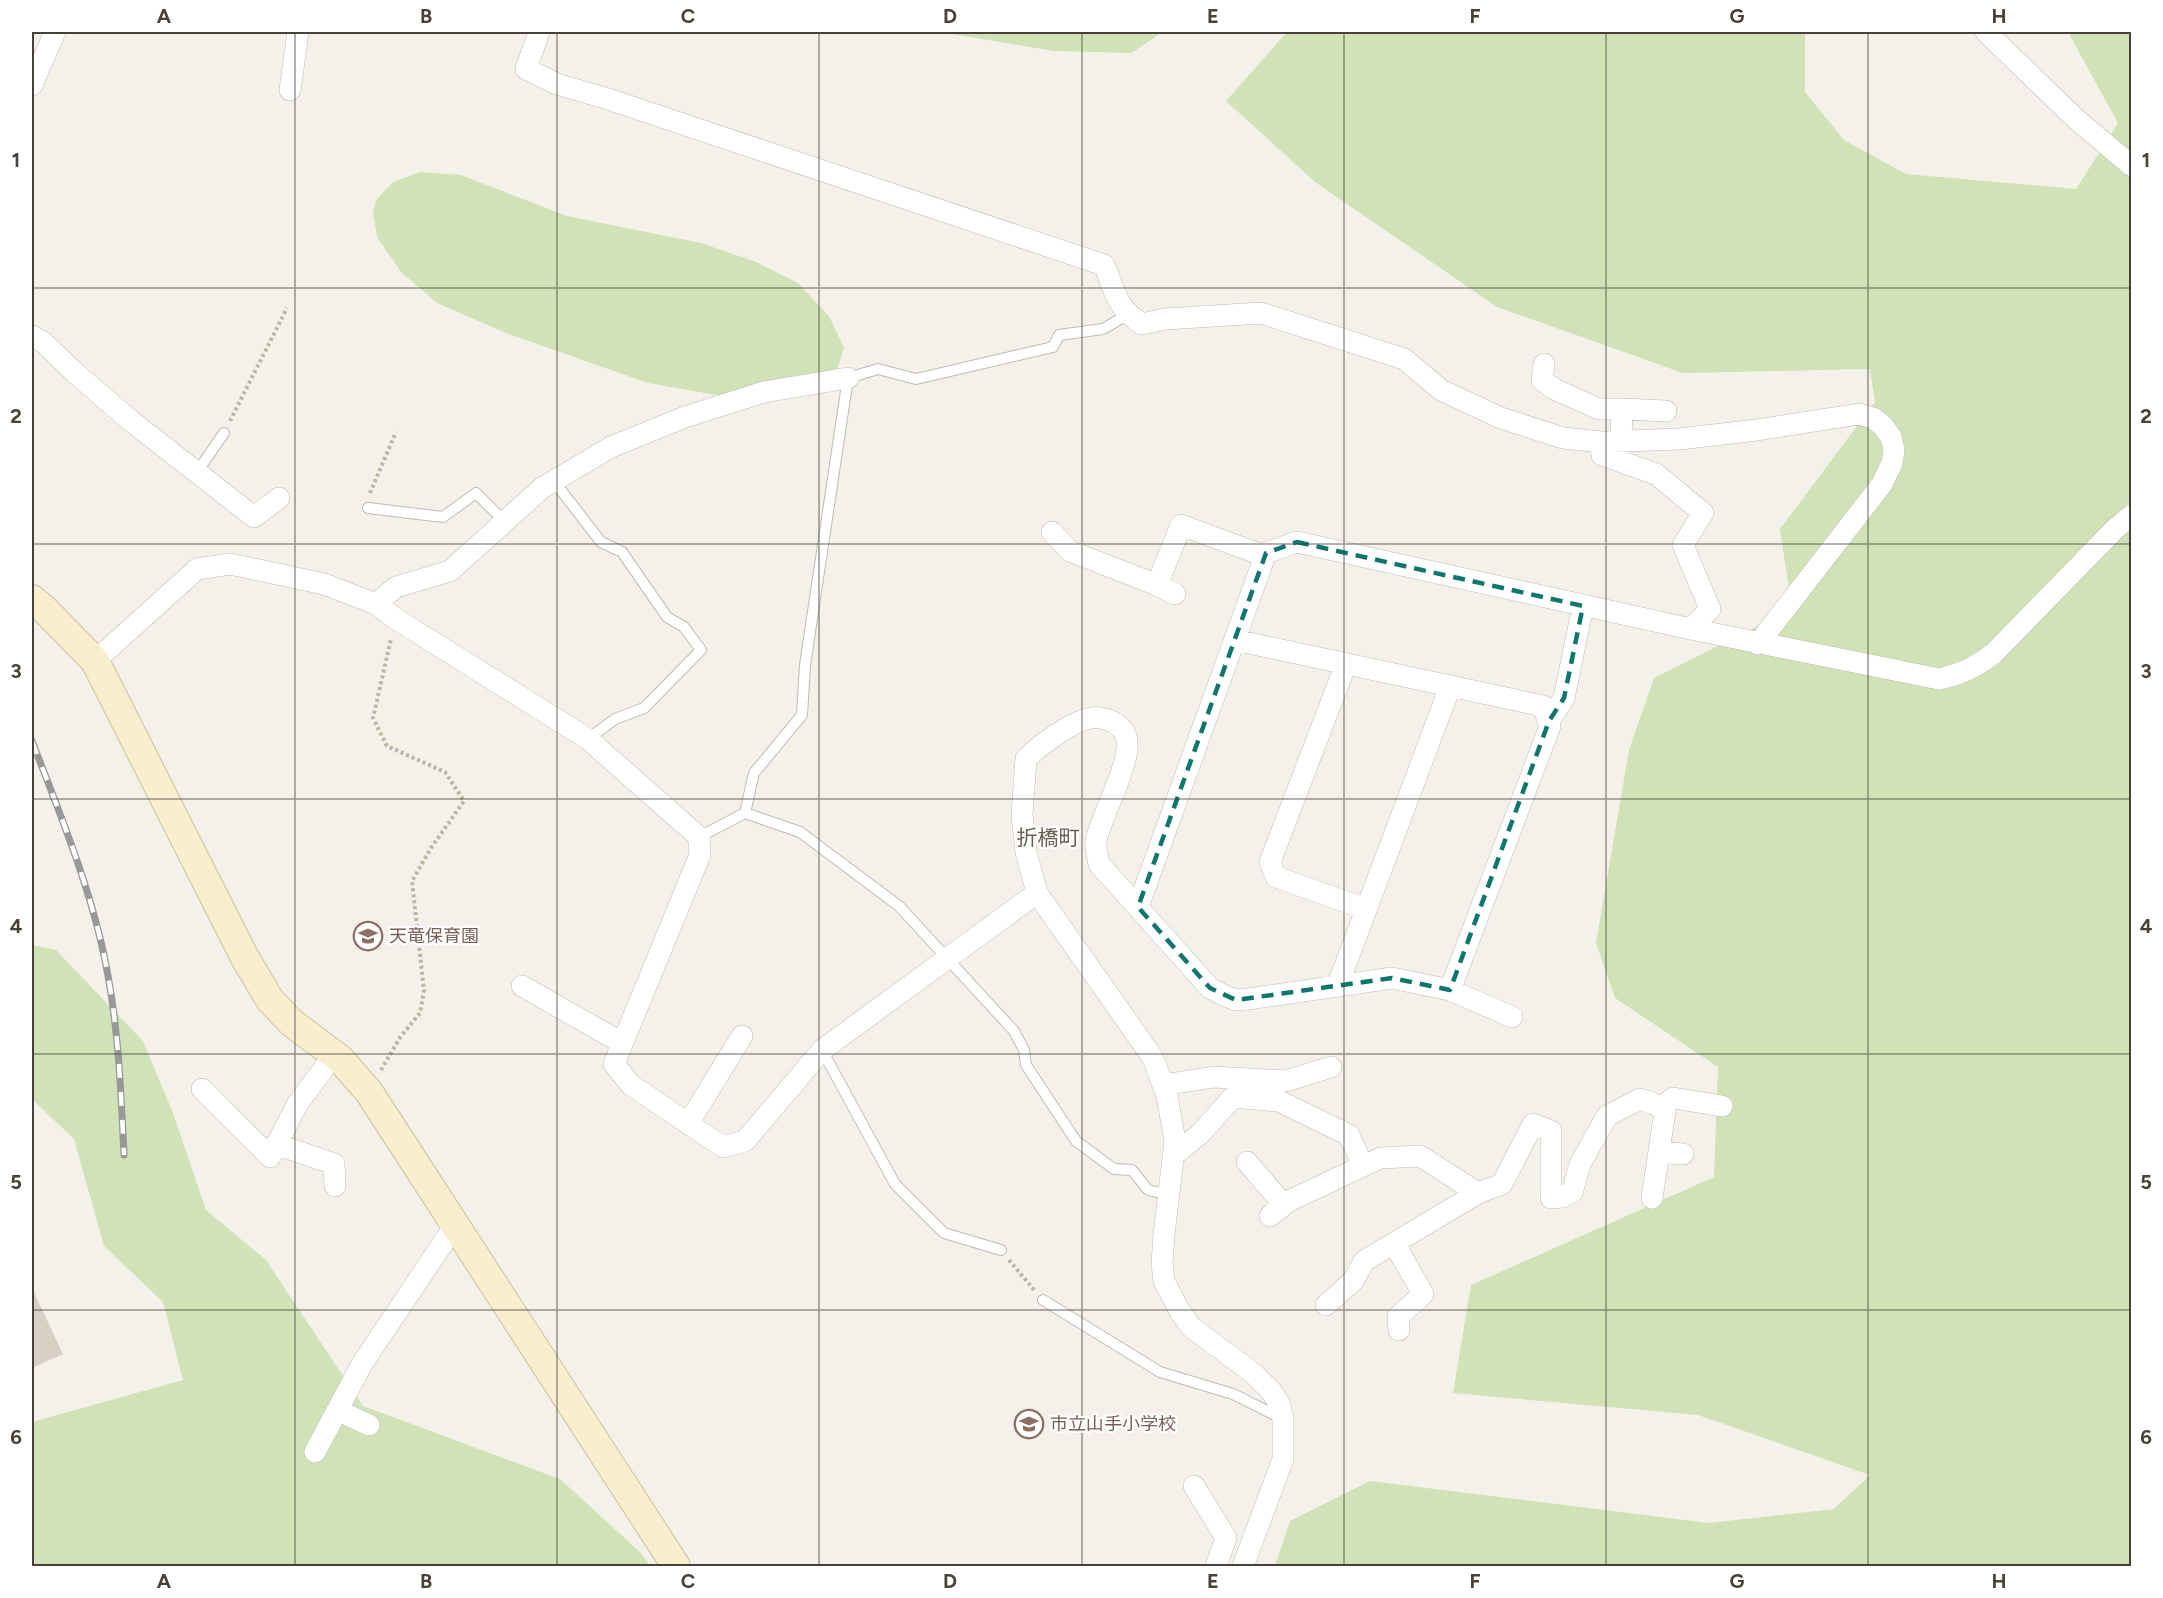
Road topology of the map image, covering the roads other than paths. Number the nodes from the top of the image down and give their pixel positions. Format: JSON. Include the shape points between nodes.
{"nodes":[{"id":1,"x":55,"y":32,"type":"edge"},
{"id":2,"x":298,"y":32,"type":"edge"},
{"id":3,"x":538,"y":32,"type":"edge"},
{"id":4,"x":1986,"y":32,"type":"edge"},
{"id":5,"x":32,"y":85,"type":"edge"},
{"id":6,"x":290,"y":90,"type":"dead end"},
{"id":7,"x":2132,"y":166,"type":"edge"},
{"id":8,"x":1127,"y":315,"type":"junction"},
{"id":9,"x":32,"y":336,"type":"edge"},
{"id":10,"x":1544,"y":364,"type":"dead end"},
{"id":11,"x":848,"y":378,"type":"junction"},
{"id":12,"x":1622,"y":409,"type":"junction"},
{"id":13,"x":1666,"y":411,"type":"dead end"},
{"id":14,"x":224,"y":433,"type":"road end"},
{"id":15,"x":1611,"y":442,"type":"junction"},
{"id":16,"x":197,"y":472,"type":"junction"},
{"id":17,"x":553,"y":480,"type":"junction"},
{"id":18,"x":279,"y":498,"type":"dead end"},
{"id":19,"x":369,"y":508,"type":"road end"},
{"id":20,"x":2132,"y":515,"type":"edge"},
{"id":21,"x":506,"y":522,"type":"junction"},
{"id":22,"x":1052,"y":532,"type":"dead end"},
{"id":23,"x":1265,"y":556,"type":"junction"},
{"id":24,"x":32,"y":599,"type":"edge"},
{"id":25,"x":376,"y":604,"type":"junction"},
{"id":26,"x":1583,"y":606,"type":"junction"},
{"id":27,"x":1690,"y":629,"type":"junction"},
{"id":28,"x":1235,"y":640,"type":"junction"},
{"id":29,"x":1758,"y":644,"type":"junction"},
{"id":30,"x":95,"y":661,"type":"junction"},
{"id":31,"x":1346,"y":664,"type":"junction"},
{"id":32,"x":1450,"y":687,"type":"junction"},
{"id":33,"x":1548,"y":721,"type":"junction"},
{"id":34,"x":588,"y":739,"type":"junction"},
{"id":35,"x":745,"y":813,"type":"junction"},
{"id":36,"x":699,"y":837,"type":"junction"},
{"id":37,"x":1037,"y":893,"type":"junction"},
{"id":38,"x":1138,"y":907,"type":"junction"},
{"id":39,"x":1366,"y":909,"type":"junction"},
{"id":40,"x":948,"y":958,"type":"junction"},
{"id":41,"x":522,"y":986,"type":"dead end"},
{"id":42,"x":1337,"y":987,"type":"junction"},
{"id":43,"x":1449,"y":990,"type":"junction"},
{"id":44,"x":1512,"y":1017,"type":"dead end"},
{"id":45,"x":742,"y":1036,"type":"dead end"},
{"id":46,"x":622,"y":1043,"type":"junction"},
{"id":47,"x":822,"y":1050,"type":"junction"},
{"id":48,"x":334,"y":1055,"type":"junction"},
{"id":49,"x":1331,"y":1067,"type":"dead end"},
{"id":50,"x":1163,"y":1085,"type":"junction"},
{"id":51,"x":202,"y":1089,"type":"dead end"},
{"id":52,"x":1722,"y":1106,"type":"dead end"},
{"id":53,"x":1660,"y":1108,"type":"junction"},
{"id":54,"x":688,"y":1124,"type":"junction"},
{"id":55,"x":276,"y":1144,"type":"junction"},
{"id":56,"x":1659,"y":1152,"type":"junction"},
{"id":57,"x":1683,"y":1154,"type":"dead end"},
{"id":58,"x":1173,"y":1156,"type":"junction"},
{"id":59,"x":1247,"y":1162,"type":"dead end"},
{"id":60,"x":1363,"y":1166,"type":"junction"},
{"id":61,"x":335,"y":1186,"type":"dead end"},
{"id":62,"x":1478,"y":1193,"type":"junction"},
{"id":63,"x":1168,"y":1195,"type":"junction"},
{"id":64,"x":1652,"y":1198,"type":"dead end"},
{"id":65,"x":456,"y":1227,"type":"junction"},
{"id":66,"x":1394,"y":1243,"type":"junction"},
{"id":67,"x":1001,"y":1250,"type":"road end"},
{"id":68,"x":1043,"y":1300,"type":"road end"},
{"id":69,"x":1326,"y":1305,"type":"dead end"},
{"id":70,"x":1399,"y":1330,"type":"dead end"},
{"id":71,"x":337,"y":1410,"type":"junction"},
{"id":72,"x":1283,"y":1419,"type":"junction"},
{"id":73,"x":369,"y":1425,"type":"dead end"},
{"id":74,"x":315,"y":1452,"type":"dead end"},
{"id":75,"x":1194,"y":1486,"type":"dead end"},
{"id":76,"x":675,"y":1566,"type":"edge"},
{"id":77,"x":1216,"y":1566,"type":"edge"},
{"id":78,"x":1243,"y":1566,"type":"edge"}],
"edges":[{"from":1,"to":5,"type":"street"},
{"from":2,"to":6,"type":"street"},
{"from":3,"to":8,"type":"street","via":[[526,69],[557,84],[1104,265]]},
{"from":4,"to":7,"type":"street","via":[[2077,120]]},
{"from":8,"to":11,"type":"lane","via":[[1103,329],[1059,334],[1053,347],[939,374],[916,379],[878,369]]},
{"from":8,"to":15,"type":"street","via":[[1142,324],[1261,313],[1404,359],[1441,390],[1501,418],[1563,438]]},
{"from":9,"to":16,"type":"street"},
{"from":10,"to":12,"type":"street","via":[[1542,380],[1554,389],[1599,409]]},
{"from":11,"to":17,"type":"street","via":[[764,392],[685,417],[611,447]]},
{"from":11,"to":35,"type":"lane","via":[[802,715],[754,773]]},
{"from":12,"to":13,"type":"street"},
{"from":12,"to":15,"type":"street"},
{"from":14,"to":16,"type":"lane"},
{"from":15,"to":27,"type":"street","via":[[1602,455],[1656,474],[1703,513],[1683,545],[1710,609]]},
{"from":15,"to":29,"type":"street","via":[[1690,438],[1859,414],[1883,426],[1894,450],[1882,484]]},
{"from":16,"to":18,"type":"street","via":[[254,517]]},
{"from":17,"to":21,"type":"street"},
{"from":17,"to":34,"type":"lane","via":[[601,542],[622,552],[667,617],[684,627],[701,650],[644,708],[615,719]]},
{"from":19,"to":21,"type":"lane","via":[[443,516],[476,493]]},
{"from":20,"to":29,"type":"street","via":[[1993,654],[1959,675],[1939,680]]},
{"from":21,"to":25,"type":"street","via":[[450,571],[396,587]]},
{"from":22,"to":23,"type":"street","via":[[1070,551],[1166,589],[1181,525]]},
{"from":23,"to":26,"type":"street","via":[[1297,542]]},
{"from":23,"to":28,"type":"street"},
{"from":24,"to":30,"type":"street"},
{"from":25,"to":30,"type":"street","via":[[324,585],[230,564],[197,569]]},
{"from":25,"to":34,"type":"street"},
{"from":26,"to":27,"type":"street"},
{"from":26,"to":33,"type":"street","via":[[1564,698]]},
{"from":27,"to":29,"type":"street"},
{"from":28,"to":31,"type":"street"},
{"from":28,"to":38,"type":"street"},
{"from":30,"to":48,"type":"street","via":[[270,1000],[292,1023]]},
{"from":31,"to":32,"type":"street"},
{"from":31,"to":39,"type":"street","via":[[1269,862],[1276,877]]},
{"from":32,"to":33,"type":"street","via":[[1543,706]]},
{"from":32,"to":39,"type":"street"},
{"from":33,"to":43,"type":"street","via":[[1550,726]]},
{"from":34,"to":36,"type":"street"},
{"from":35,"to":36,"type":"lane"},
{"from":35,"to":40,"type":"lane","via":[[800,832],[899,906]]},
{"from":36,"to":46,"type":"street","via":[[700,855]]},
{"from":37,"to":38,"type":"street","via":[[1026,852],[1022,815],[1026,759],[1038,747],[1081,721],[1097,717],[1114,722],[1126,735],[1128,752],[1095,843],[1099,864]]},
{"from":37,"to":40,"type":"street"},
{"from":37,"to":50,"type":"street","via":[[1153,1058]]},
{"from":38,"to":42,"type":"street","via":[[1210,988],[1225,996],[1236,1000]]},
{"from":39,"to":42,"type":"street"},
{"from":40,"to":47,"type":"street"},
{"from":40,"to":63,"type":"lane","via":[[1014,1031],[1024,1050],[1026,1065],[1076,1141],[1114,1169],[1132,1170],[1148,1190]]},
{"from":41,"to":46,"type":"street"},
{"from":42,"to":43,"type":"street","via":[[1392,978]]},
{"from":43,"to":44,"type":"street"},
{"from":45,"to":54,"type":"street"},
{"from":46,"to":54,"type":"street","via":[[614,1064],[631,1085]]},
{"from":47,"to":54,"type":"street","via":[[745,1142],[723,1147]]},
{"from":47,"to":67,"type":"lane","via":[[895,1184],[944,1233]]},
{"from":48,"to":55,"type":"street","via":[[298,1103]]},
{"from":48,"to":65,"type":"street","via":[[369,1092]]},
{"from":49,"to":50,"type":"street","via":[[1286,1081],[1214,1077]]},
{"from":50,"to":58,"type":"street","via":[[1175,1141]]},
{"from":51,"to":55,"type":"street","via":[[270,1157]]},
{"from":52,"to":53,"type":"street","via":[[1673,1098]]},
{"from":53,"to":56,"type":"street","via":[[1665,1111]]},
{"from":53,"to":62,"type":"street","via":[[1640,1099],[1607,1116],[1580,1164],[1572,1192],[1562,1197],[1551,1197],[1551,1131],[1533,1124],[1502,1184]]},
{"from":55,"to":61,"type":"street","via":[[334,1164]]},
{"from":56,"to":57,"type":"street"},
{"from":56,"to":64,"type":"street"},
{"from":58,"to":60,"type":"street","via":[[1201,1133],[1233,1097],[1279,1101],[1349,1135]]},
{"from":58,"to":63,"type":"street"},
{"from":59,"to":60,"type":"street","via":[[1277,1210]]},
{"from":60,"to":62,"type":"street","via":[[1381,1158],[1420,1156]]},
{"from":62,"to":66,"type":"street"},
{"from":63,"to":72,"type":"street","via":[[1164,1281],[1191,1327],[1253,1373],[1271,1391]]},
{"from":65,"to":71,"type":"street","via":[[362,1364]]},
{"from":65,"to":76,"type":"street"},
{"from":66,"to":69,"type":"street","via":[[1364,1261],[1353,1281]]},
{"from":66,"to":70,"type":"street","via":[[1423,1294],[1398,1317]]},
{"from":68,"to":72,"type":"lane","via":[[1161,1372],[1233,1394]]},
{"from":71,"to":73,"type":"street"},
{"from":71,"to":74,"type":"street"},
{"from":72,"to":78,"type":"street","via":[[1283,1459]]},
{"from":75,"to":77,"type":"street","via":[[1226,1538]]}]}
